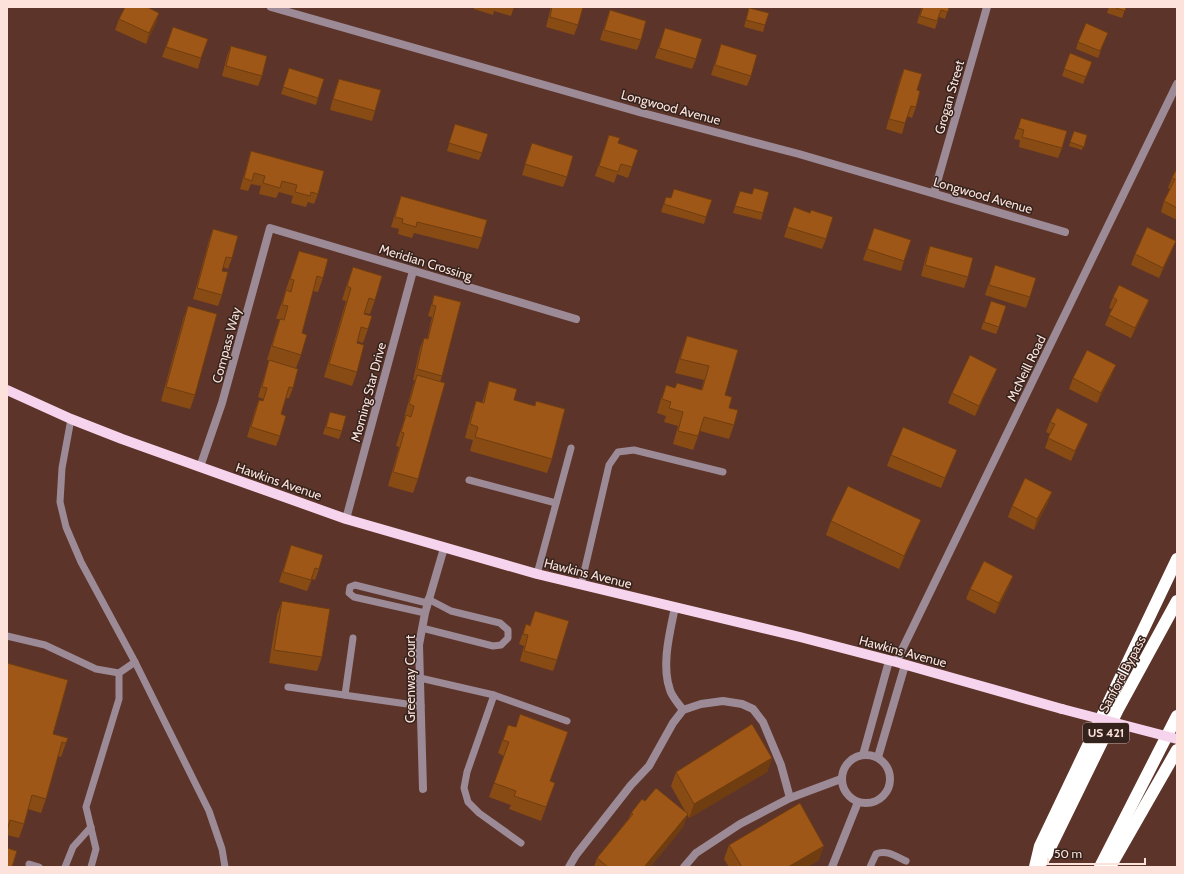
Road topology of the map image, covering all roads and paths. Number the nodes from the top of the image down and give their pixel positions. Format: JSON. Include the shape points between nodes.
{"nodes":[{"id":1,"x":271,"y":7,"type":"edge"},
{"id":2,"x":987,"y":7,"type":"edge"},
{"id":3,"x":1177,"y":84,"type":"edge"},
{"id":4,"x":934,"y":193,"type":"junction"},
{"id":5,"x":270,"y":228,"type":"joint"},
{"id":6,"x":1065,"y":232,"type":"dead end"},
{"id":7,"x":413,"y":271,"type":"junction"},
{"id":8,"x":576,"y":319,"type":"dead end"},
{"id":9,"x":7,"y":390,"type":"edge"},
{"id":10,"x":71,"y":419,"type":"junction"},
{"id":11,"x":571,"y":448,"type":"dead end"},
{"id":12,"x":200,"y":467,"type":"junction"},
{"id":13,"x":723,"y":472,"type":"dead end"},
{"id":14,"x":469,"y":480,"type":"dead end"},
{"id":15,"x":556,"y":503,"type":"junction"},
{"id":16,"x":346,"y":519,"type":"junction"},
{"id":17,"x":444,"y":548,"type":"junction"},
{"id":18,"x":1177,"y":559,"type":"edge"},
{"id":19,"x":537,"y":574,"type":"junction"},
{"id":20,"x":581,"y":585,"type":"junction"},
{"id":21,"x":428,"y":601,"type":"junction"},
{"id":22,"x":1177,"y":601,"type":"edge"},
{"id":23,"x":675,"y":607,"type":"junction"},
{"id":24,"x":425,"y":613,"type":"junction"},
{"id":25,"x":422,"y":628,"type":"junction"},
{"id":26,"x":7,"y":636,"type":"edge"},
{"id":27,"x":353,"y":638,"type":"dead end"},
{"id":28,"x":135,"y":662,"type":"junction"},
{"id":29,"x":897,"y":663,"type":"junction"},
{"id":30,"x":119,"y":673,"type":"junction"},
{"id":31,"x":420,"y":678,"type":"junction"},
{"id":32,"x":288,"y":687,"type":"dead end"},
{"id":33,"x":345,"y":695,"type":"junction"},
{"id":34,"x":494,"y":695,"type":"junction"},
{"id":35,"x":421,"y":706,"type":"junction"},
{"id":36,"x":683,"y":710,"type":"junction"},
{"id":37,"x":1177,"y":716,"type":"edge"},
{"id":38,"x":568,"y":721,"type":"dead end"},
{"id":39,"x":1177,"y":739,"type":"edge"},
{"id":40,"x":1177,"y":750,"type":"edge"},
{"id":41,"x":863,"y":755,"type":"junction"},
{"id":42,"x":878,"y":757,"type":"junction"},
{"id":43,"x":841,"y":778,"type":"junction"},
{"id":44,"x":423,"y":789,"type":"dead end"},
{"id":45,"x":790,"y":798,"type":"junction"},
{"id":46,"x":858,"y":802,"type":"junction"},
{"id":47,"x":91,"y":827,"type":"junction"},
{"id":48,"x":521,"y":843,"type":"dead end"},
{"id":49,"x":906,"y":861,"type":"dead end"},
{"id":50,"x":29,"y":864,"type":"dead end"},
{"id":51,"x":39,"y":867,"type":"edge"},
{"id":52,"x":65,"y":867,"type":"edge"},
{"id":53,"x":90,"y":867,"type":"edge"},
{"id":54,"x":225,"y":867,"type":"edge"},
{"id":55,"x":569,"y":867,"type":"edge"},
{"id":56,"x":684,"y":867,"type":"edge"},
{"id":57,"x":832,"y":867,"type":"edge"},
{"id":58,"x":870,"y":867,"type":"edge"},
{"id":59,"x":1035,"y":867,"type":"edge"},
{"id":60,"x":1038,"y":867,"type":"edge"},
{"id":61,"x":1100,"y":867,"type":"edge"},
{"id":62,"x":1110,"y":867,"type":"edge"}],
"edges":[{"from":1,"to":4,"type":"street","name":"Longwood Avenue"},
{"from":2,"to":4,"type":"street","name":"Grogan Street"},
{"from":3,"to":29,"type":"street","name":"McNeill Road"},
{"from":4,"to":6,"type":"street","name":"Longwood Avenue"},
{"from":5,"to":7,"type":"street","name":"Meridian Crossing"},
{"from":5,"to":12,"type":"street","name":"Compass Way","via":[[222,404]]},
{"from":7,"to":8,"type":"street","name":"Meridian Crossing"},
{"from":7,"to":16,"type":"street","name":"Morning Star Drive"},
{"from":9,"to":10,"type":"main road","name":"Hawkins Avenue"},
{"from":10,"to":12,"type":"main road","name":"Hawkins Avenue"},
{"from":10,"to":28,"type":"lane","via":[[62,468],[60,502],[66,527],[81,562]]},
{"from":11,"to":15,"type":"lane"},
{"from":12,"to":16,"type":"main road","name":"Hawkins Avenue"},
{"from":13,"to":20,"type":"lane","via":[[634,450],[618,452],[609,465]]},
{"from":14,"to":15,"type":"lane"},
{"from":15,"to":19,"type":"lane"},
{"from":16,"to":17,"type":"main road","name":"Hawkins Avenue"},
{"from":17,"to":19,"type":"main road","name":"Hawkins Avenue"},
{"from":17,"to":21,"type":"street","name":"Greenway Court"},
{"from":18,"to":59,"type":"highway","via":[[1040,846]]},
{"from":19,"to":20,"type":"main road","name":"Hawkins Avenue"},
{"from":20,"to":23,"type":"main road","name":"Hawkins Avenue"},
{"from":21,"to":24,"type":"street","name":"Greenway Court"},
{"from":21,"to":24,"type":"lane","via":[[355,585],[350,587],[349,593],[354,597]]},
{"from":21,"to":25,"type":"lane","via":[[451,611],[500,623],[508,630],[508,638],[501,645],[493,646]]},
{"from":22,"to":60,"type":"highway","name":"Sanford Bypass","number":"US 421","via":[[1118,709],[1047,854]]},
{"from":23,"to":29,"type":"main road","name":"Hawkins Avenue"},
{"from":23,"to":36,"type":"street","via":[[668,644],[666,674],[670,691]]},
{"from":24,"to":25,"type":"street","name":"Greenway Court"},
{"from":25,"to":31,"type":"street","name":"Greenway Court","via":[[419,645]]},
{"from":26,"to":30,"type":"lane","via":[[45,645],[96,669]]},
{"from":27,"to":33,"type":"lane"},
{"from":28,"to":30,"type":"lane"},
{"from":28,"to":54,"type":"lane","via":[[209,811],[222,849]]},
{"from":29,"to":39,"type":"main road","name":"Hawkins Avenue","bridge":true},
{"from":29,"to":41,"type":"street"},
{"from":29,"to":42,"type":"street"},
{"from":30,"to":47,"type":"lane","via":[[120,699],[86,807]]},
{"from":31,"to":34,"type":"lane"},
{"from":31,"to":35,"type":"street","name":"Greenway Court"},
{"from":32,"to":33,"type":"lane"},
{"from":33,"to":35,"type":"lane"},
{"from":34,"to":38,"type":"lane"},
{"from":34,"to":48,"type":"lane","via":[[467,772],[464,788],[468,802],[479,813]]},
{"from":35,"to":44,"type":"street","name":"Greenway Court"},
{"from":36,"to":45,"type":"street","via":[[723,701],[753,709],[763,722],[781,765]]},
{"from":36,"to":55,"type":"street","via":[[649,766]]},
{"from":37,"to":61,"type":"highway"},
{"from":40,"to":62,"type":"highway"},
{"from":41,"to":42,"type":"street"},
{"from":41,"to":43,"type":"street","via":[[853,757],[847,763]]},
{"from":42,"to":46,"type":"street","via":[[884,762],[890,776],[887,791],[876,801]]},
{"from":43,"to":45,"type":"street"},
{"from":43,"to":46,"type":"street","via":[[847,794]]},
{"from":45,"to":56,"type":"street","via":[[740,824],[696,853]]},
{"from":46,"to":57,"type":"street"},
{"from":47,"to":52,"type":"lane","via":[[73,847]]},
{"from":47,"to":53,"type":"lane","via":[[96,849]]},
{"from":49,"to":58,"type":"lane","via":[[880,852],[876,854]]},
{"from":50,"to":51,"type":"lane"}]}
